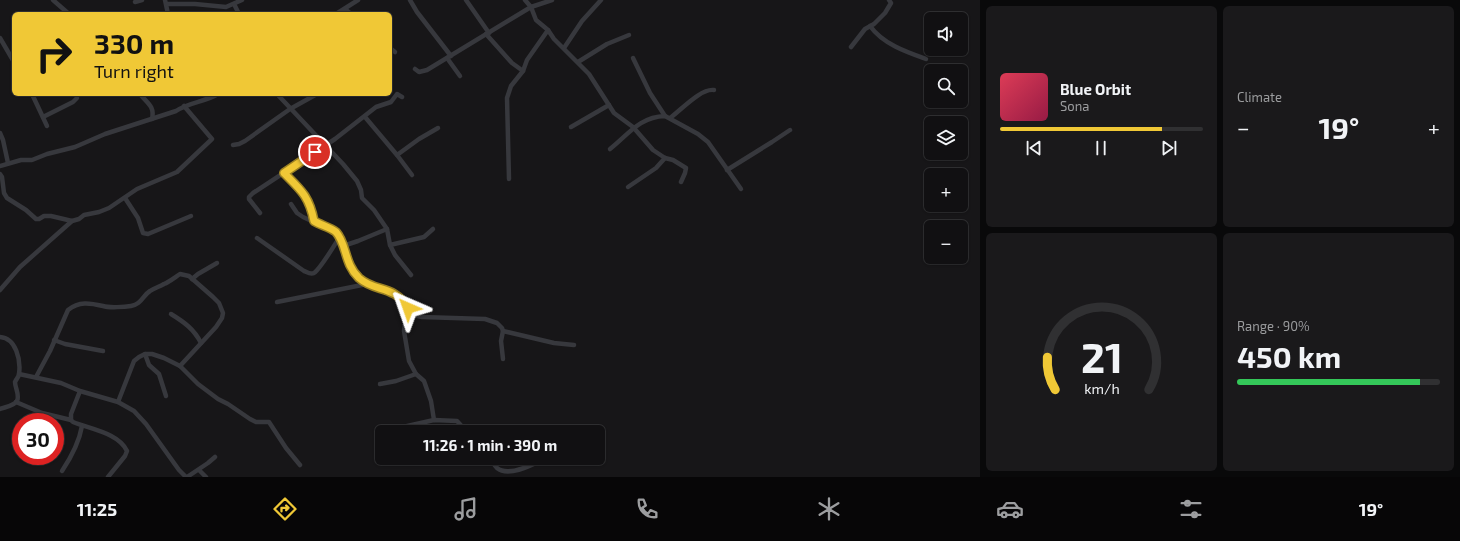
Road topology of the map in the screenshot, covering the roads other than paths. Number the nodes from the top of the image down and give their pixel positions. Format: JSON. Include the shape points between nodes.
{"nodes":[{"id":1,"x":53,"y":0,"type":"edge"},
{"id":2,"x":142,"y":0,"type":"edge"},
{"id":3,"x":242,"y":0,"type":"edge"},
{"id":4,"x":358,"y":0,"type":"edge"},
{"id":5,"x":410,"y":0,"type":"edge"},
{"id":6,"x":466,"y":0,"type":"edge"},
{"id":7,"x":525,"y":0,"type":"edge"},
{"id":8,"x":552,"y":0,"type":"edge"},
{"id":9,"x":601,"y":0,"type":"edge"},
{"id":10,"x":889,"y":0,"type":"edge"},
{"id":11,"x":135,"y":2,"type":"dead end"},
{"id":12,"x":166,"y":2,"type":"edge"},
{"id":13,"x":234,"y":4,"type":"junction"},
{"id":14,"x":531,"y":7,"type":"junction"},
{"id":15,"x":345,"y":9,"type":"junction"},
{"id":16,"x":67,"y":12,"type":"edge"},
{"id":17,"x":168,"y":12,"type":"edge"},
{"id":18,"x":238,"y":12,"type":"edge"},
{"id":19,"x":340,"y":12,"type":"edge"},
{"id":20,"x":349,"y":12,"type":"edge"},
{"id":21,"x":870,"y":26,"type":"junction"},
{"id":22,"x":548,"y":30,"type":"junction"},
{"id":23,"x":487,"y":33,"type":"junction"},
{"id":24,"x":629,"y":35,"type":"dead end"},
{"id":25,"x":0,"y":38,"type":"edge"},
{"id":26,"x":851,"y":47,"type":"dead end"},
{"id":27,"x":564,"y":48,"type":"junction"},
{"id":28,"x":392,"y":50,"type":"edge"},
{"id":29,"x":395,"y":52,"type":"dead end"},
{"id":30,"x":449,"y":57,"type":"junction"},
{"id":31,"x":633,"y":58,"type":"dead end"},
{"id":32,"x":12,"y":59,"type":"edge"},
{"id":33,"x":926,"y":59,"type":"dead end"},
{"id":34,"x":578,"y":62,"type":"junction"},
{"id":35,"x":415,"y":69,"type":"dead end"},
{"id":36,"x":523,"y":71,"type":"junction"},
{"id":37,"x":460,"y":76,"type":"dead end"},
{"id":38,"x":714,"y":90,"type":"dead end"},
{"id":39,"x":33,"y":96,"type":"edge"},
{"id":40,"x":142,"y":96,"type":"edge"},
{"id":41,"x":214,"y":96,"type":"edge"},
{"id":42,"x":279,"y":96,"type":"edge"},
{"id":43,"x":313,"y":96,"type":"edge"},
{"id":44,"x":402,"y":97,"type":"dead end"},
{"id":45,"x":77,"y":98,"type":"dead end"},
{"id":46,"x":609,"y":105,"type":"junction"},
{"id":47,"x":184,"y":106,"type":"junction"},
{"id":48,"x":290,"y":108,"type":"junction"},
{"id":49,"x":665,"y":116,"type":"junction"},
{"id":50,"x":43,"y":117,"type":"junction"},
{"id":51,"x":365,"y":117,"type":"junction"},
{"id":52,"x":670,"y":118,"type":"junction"},
{"id":53,"x":152,"y":119,"type":"junction"},
{"id":54,"x":47,"y":126,"type":"dead end"},
{"id":55,"x":571,"y":127,"type":"dead end"},
{"id":56,"x":633,"y":127,"type":"junction"},
{"id":57,"x":438,"y":128,"type":"dead end"},
{"id":58,"x":790,"y":130,"type":"dead end"},
{"id":59,"x":0,"y":132,"type":"edge"},
{"id":60,"x":325,"y":144,"type":"junction"},
{"id":61,"x":233,"y":145,"type":"dead end"},
{"id":62,"x":610,"y":149,"type":"dead end"},
{"id":63,"x":397,"y":155,"type":"junction"},
{"id":64,"x":665,"y":158,"type":"junction"},
{"id":65,"x":8,"y":164,"type":"junction"},
{"id":66,"x":0,"y":166,"type":"edge"},
{"id":67,"x":727,"y":170,"type":"junction"},
{"id":68,"x":284,"y":173,"type":"junction"},
{"id":69,"x":0,"y":174,"type":"edge"},
{"id":70,"x":412,"y":175,"type":"dead end"},
{"id":71,"x":509,"y":179,"type":"dead end"},
{"id":72,"x":681,"y":182,"type":"dead end"},
{"id":73,"x":628,"y":187,"type":"dead end"},
{"id":74,"x":741,"y":189,"type":"dead end"},
{"id":75,"x":125,"y":198,"type":"junction"},
{"id":76,"x":291,"y":204,"type":"dead end"},
{"id":77,"x":260,"y":213,"type":"dead end"},
{"id":78,"x":191,"y":216,"type":"dead end"},
{"id":79,"x":72,"y":221,"type":"junction"},
{"id":80,"x":314,"y":221,"type":"junction"},
{"id":81,"x":387,"y":229,"type":"junction"},
{"id":82,"x":433,"y":229,"type":"dead end"},
{"id":83,"x":257,"y":238,"type":"dead end"},
{"id":84,"x":339,"y":238,"type":"junction"},
{"id":85,"x":390,"y":245,"type":"junction"},
{"id":86,"x":343,"y":246,"type":"junction"},
{"id":87,"x":217,"y":264,"type":"dead end"},
{"id":88,"x":411,"y":275,"type":"dead end"},
{"id":89,"x":192,"y":279,"type":"junction"},
{"id":90,"x":367,"y":284,"type":"junction"},
{"id":91,"x":0,"y":290,"type":"edge"},
{"id":92,"x":277,"y":302,"type":"dead end"},
{"id":93,"x":171,"y":314,"type":"dead end"},
{"id":94,"x":408,"y":314,"type":"junction"},
{"id":95,"x":503,"y":331,"type":"junction"},
{"id":96,"x":0,"y":337,"type":"edge"},
{"id":97,"x":54,"y":340,"type":"junction"},
{"id":98,"x":201,"y":343,"type":"junction"},
{"id":99,"x":574,"y":345,"type":"dead end"},
{"id":100,"x":103,"y":351,"type":"dead end"},
{"id":101,"x":145,"y":354,"type":"junction"},
{"id":102,"x":503,"y":359,"type":"dead end"},
{"id":103,"x":180,"y":366,"type":"junction"},
{"id":104,"x":19,"y":374,"type":"junction"},
{"id":105,"x":416,"y":374,"type":"junction"},
{"id":106,"x":36,"y":377,"type":"junction"},
{"id":107,"x":380,"y":384,"type":"dead end"},
{"id":108,"x":80,"y":391,"type":"junction"},
{"id":109,"x":166,"y":396,"type":"dead end"},
{"id":110,"x":16,"y":402,"type":"junction"},
{"id":111,"x":118,"y":402,"type":"junction"},
{"id":112,"x":0,"y":409,"type":"edge"},
{"id":113,"x":71,"y":420,"type":"junction"},
{"id":114,"x":434,"y":420,"type":"junction"},
{"id":115,"x":412,"y":425,"type":"edge"},
{"id":116,"x":460,"y":425,"type":"edge"},
{"id":117,"x":82,"y":426,"type":"junction"},
{"id":118,"x":215,"y":457,"type":"dead end"},
{"id":119,"x":300,"y":465,"type":"dead end"},
{"id":120,"x":495,"y":465,"type":"edge"},
{"id":121,"x":532,"y":465,"type":"edge"},
{"id":122,"x":199,"y":470,"type":"junction"},
{"id":123,"x":62,"y":471,"type":"dead end"},
{"id":124,"x":108,"y":477,"type":"edge"},
{"id":125,"x":187,"y":477,"type":"edge"},
{"id":126,"x":206,"y":477,"type":"edge"}],
"edges":[{"from":1,"to":16,"type":"street"},
{"from":2,"to":11,"type":"street"},
{"from":3,"to":13,"type":"street"},
{"from":4,"to":15,"type":"street"},
{"from":5,"to":30,"type":"street"},
{"from":6,"to":23,"type":"street"},
{"from":7,"to":14,"type":"street"},
{"from":8,"to":14,"type":"street"},
{"from":9,"to":27,"type":"street","via":[[582,21]]},
{"from":10,"to":21,"type":"street","via":[[885,13]]},
{"from":12,"to":13,"type":"street","via":[[226,7]]},
{"from":12,"to":17,"type":"street"},
{"from":13,"to":18,"type":"street"},
{"from":14,"to":22,"type":"street","via":[[536,20]]},
{"from":14,"to":23,"type":"street"},
{"from":15,"to":19,"type":"street"},
{"from":15,"to":20,"type":"street"},
{"from":21,"to":26,"type":"street"},
{"from":21,"to":33,"type":"street","via":[[875,34],[900,50]]},
{"from":22,"to":27,"type":"street"},
{"from":22,"to":36,"type":"street","via":[[527,60]]},
{"from":23,"to":30,"type":"street"},
{"from":23,"to":36,"type":"street","via":[[512,63]]},
{"from":24,"to":34,"type":"street","via":[[607,44]]},
{"from":25,"to":32,"type":"street"},
{"from":27,"to":34,"type":"street"},
{"from":28,"to":29,"type":"street"},
{"from":30,"to":35,"type":"street","via":[[422,72]]},
{"from":30,"to":37,"type":"street"},
{"from":31,"to":49,"type":"street","via":[[650,93]]},
{"from":34,"to":46,"type":"street"},
{"from":36,"to":71,"type":"street","via":[[507,98]]},
{"from":38,"to":52,"type":"street","via":[[702,93]]},
{"from":39,"to":50,"type":"street"},
{"from":40,"to":53,"type":"street","via":[[154,112]]},
{"from":41,"to":47,"type":"street"},
{"from":42,"to":48,"type":"street"},
{"from":43,"to":48,"type":"street"},
{"from":44,"to":51,"type":"street","via":[[397,94],[391,102],[376,107]]},
{"from":45,"to":50,"type":"street"},
{"from":46,"to":55,"type":"street"},
{"from":46,"to":56,"type":"street","via":[[618,117]]},
{"from":47,"to":53,"type":"street"},
{"from":47,"to":75,"type":"street","via":[[212,139],[177,172],[137,189]]},
{"from":48,"to":60,"type":"street"},
{"from":48,"to":61,"type":"street","via":[[245,141]]},
{"from":49,"to":52,"type":"street"},
{"from":49,"to":56,"type":"street","via":[[649,119]]},
{"from":50,"to":54,"type":"street"},
{"from":51,"to":60,"type":"street"},
{"from":51,"to":63,"type":"street"},
{"from":52,"to":67,"type":"street","via":[[708,142]]},
{"from":53,"to":65,"type":"street","via":[[74,147],[32,160]]},
{"from":56,"to":62,"type":"street"},
{"from":56,"to":64,"type":"street","via":[[653,150]]},
{"from":57,"to":63,"type":"street"},
{"from":58,"to":67,"type":"street"},
{"from":59,"to":65,"type":"street"},
{"from":60,"to":68,"type":"street"},
{"from":60,"to":81,"type":"street","via":[[356,181],[362,198]]},
{"from":63,"to":70,"type":"street"},
{"from":64,"to":72,"type":"street","via":[[674,160],[686,168]]},
{"from":64,"to":73,"type":"street","via":[[656,168]]},
{"from":65,"to":66,"type":"street"},
{"from":67,"to":74,"type":"street"},
{"from":68,"to":77,"type":"street","via":[[249,197]]},
{"from":68,"to":80,"type":"street","via":[[309,201]]},
{"from":69,"to":79,"type":"street","via":[[7,198],[36,219],[44,216]]},
{"from":75,"to":78,"type":"street","via":[[145,234]]},
{"from":75,"to":79,"type":"street","via":[[99,212]]},
{"from":76,"to":80,"type":"street","via":[[298,213]]},
{"from":79,"to":91,"type":"street","via":[[20,267]]},
{"from":80,"to":84,"type":"street","via":[[335,232]]},
{"from":81,"to":85,"type":"street"},
{"from":81,"to":86,"type":"street"},
{"from":82,"to":85,"type":"street","via":[[424,237]]},
{"from":83,"to":84,"type":"street","via":[[311,274]]},
{"from":84,"to":86,"type":"street"},
{"from":85,"to":88,"type":"street"},
{"from":86,"to":90,"type":"street","via":[[351,269]]},
{"from":87,"to":89,"type":"street"},
{"from":89,"to":97,"type":"street","via":[[180,274],[148,292],[138,303],[130,306],[104,307],[94,303],[79,304],[68,310]]},
{"from":89,"to":98,"type":"street","via":[[219,303],[223,313],[216,328]]},
{"from":90,"to":92,"type":"street"},
{"from":90,"to":94,"type":"street","via":[[397,294],[408,308]]},
{"from":93,"to":98,"type":"street","via":[[189,326]]},
{"from":94,"to":95,"type":"street","via":[[422,317],[485,319],[497,323]]},
{"from":94,"to":105,"type":"street","via":[[404,331],[407,350]]},
{"from":95,"to":99,"type":"street"},
{"from":95,"to":102,"type":"street"},
{"from":96,"to":104,"type":"street","via":[[6,337],[15,347]]},
{"from":97,"to":100,"type":"street"},
{"from":97,"to":106,"type":"street"},
{"from":98,"to":103,"type":"street"},
{"from":101,"to":103,"type":"street","via":[[164,358]]},
{"from":101,"to":109,"type":"street","via":[[149,365],[159,374]]},
{"from":101,"to":111,"type":"street","via":[[134,361]]},
{"from":103,"to":119,"type":"street","via":[[218,399],[254,421],[269,422]]},
{"from":104,"to":106,"type":"street"},
{"from":104,"to":110,"type":"street","via":[[15,382],[18,399]]},
{"from":105,"to":107,"type":"street"},
{"from":105,"to":114,"type":"street","via":[[424,381]]},
{"from":106,"to":108,"type":"street"},
{"from":108,"to":111,"type":"street"},
{"from":108,"to":113,"type":"street"},
{"from":110,"to":112,"type":"street"},
{"from":110,"to":113,"type":"street","via":[[42,414]]},
{"from":111,"to":125,"type":"street","via":[[134,411],[146,424],[179,470]]},
{"from":113,"to":117,"type":"street"},
{"from":114,"to":115,"type":"street"},
{"from":114,"to":116,"type":"street","via":[[457,421]]},
{"from":117,"to":123,"type":"street","via":[[73,454]]},
{"from":117,"to":124,"type":"street","via":[[111,436],[125,447],[125,456]]},
{"from":118,"to":122,"type":"street"},
{"from":120,"to":121,"type":"street","via":[[507,472]]},
{"from":122,"to":125,"type":"street"},
{"from":122,"to":126,"type":"street"}]}
